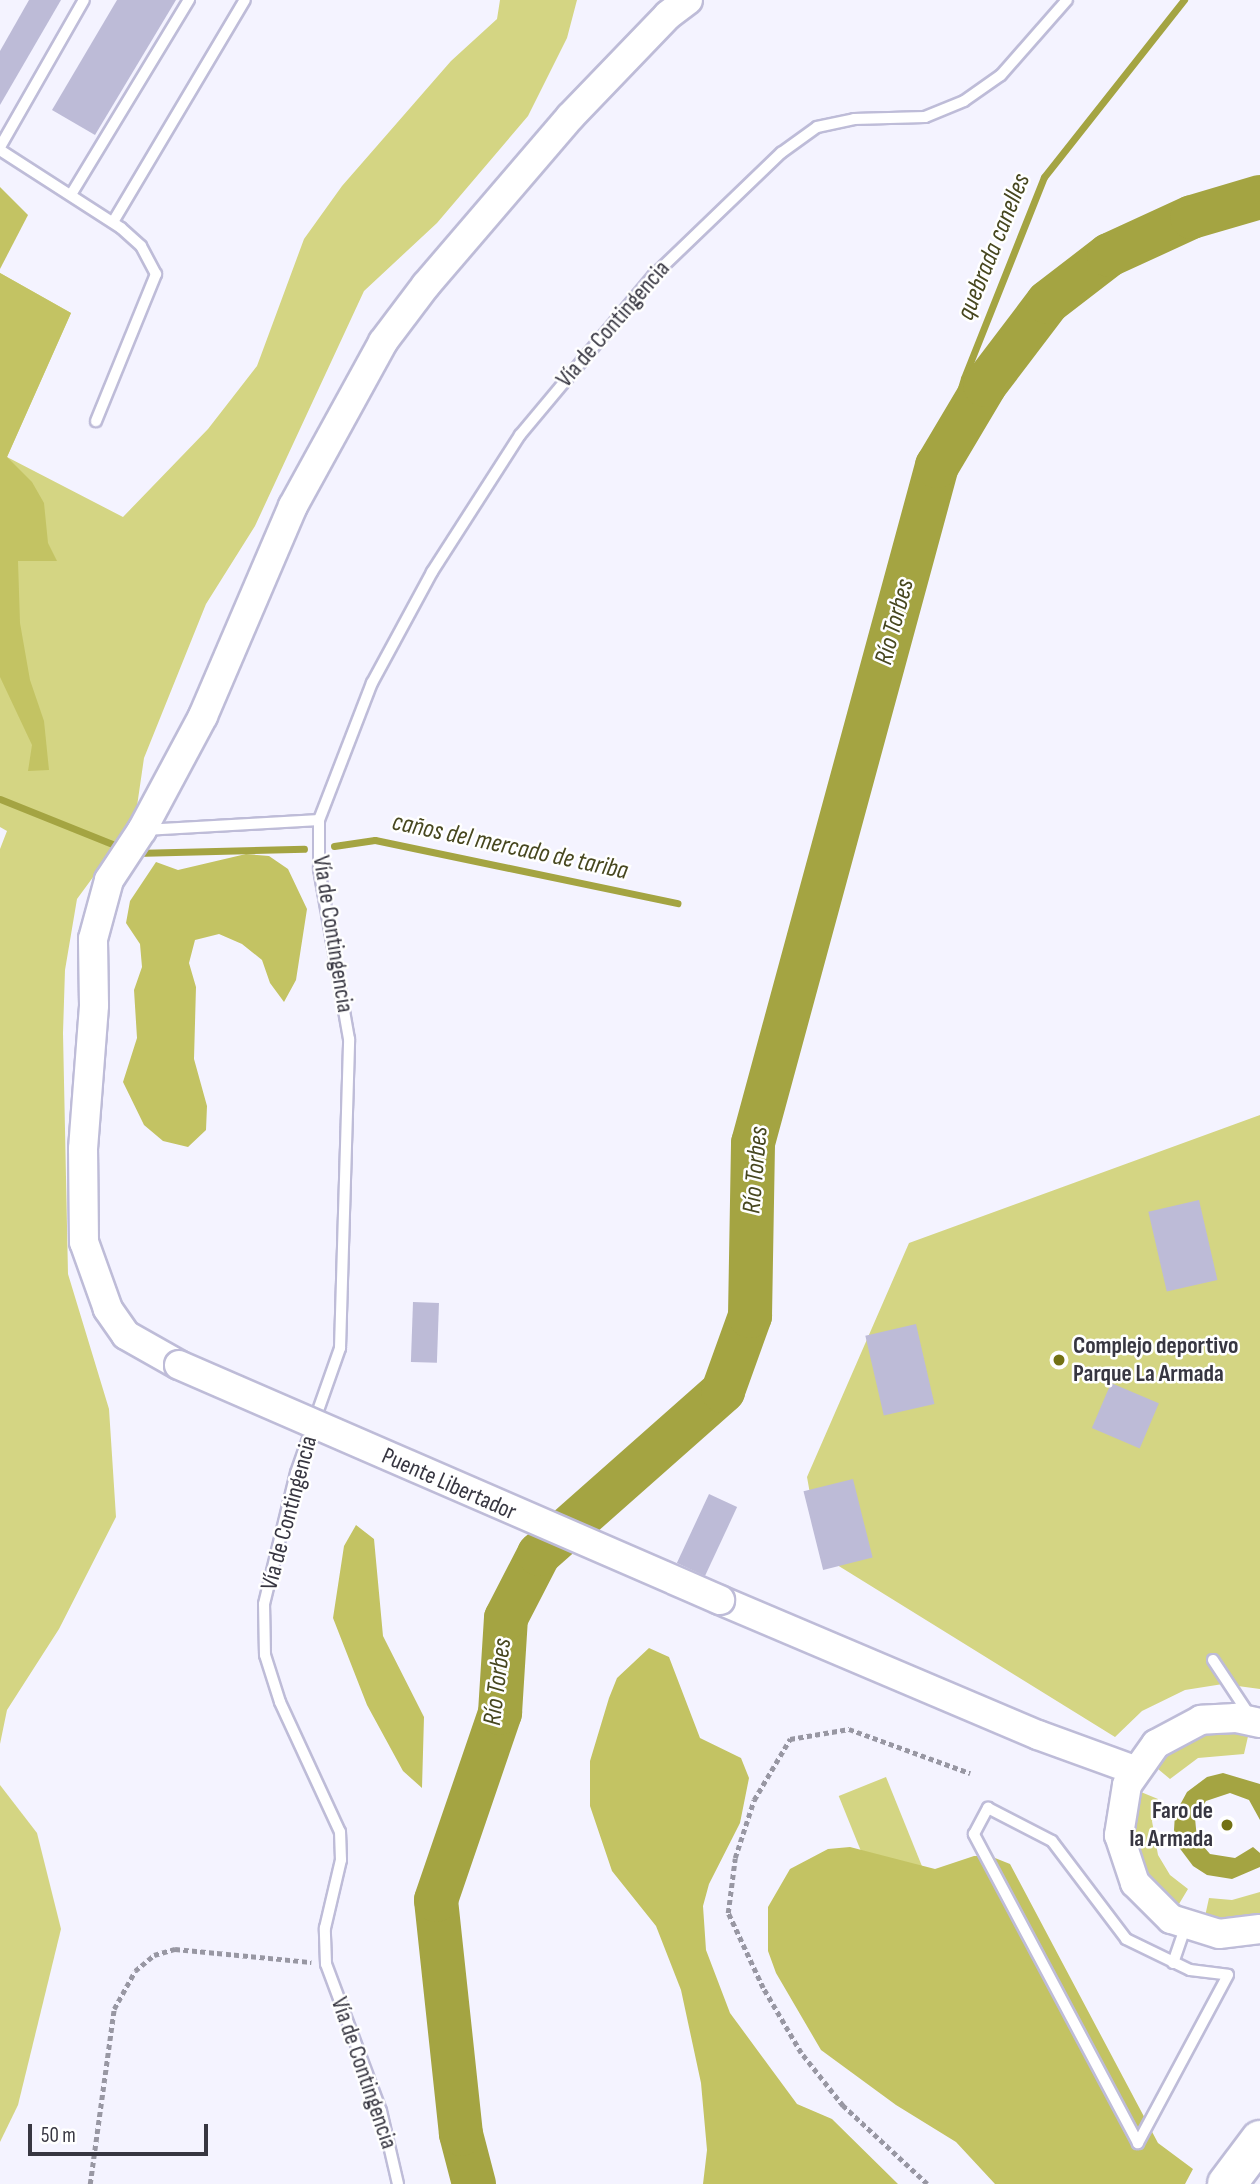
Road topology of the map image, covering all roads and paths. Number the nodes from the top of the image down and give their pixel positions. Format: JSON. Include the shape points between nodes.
{"nodes":[{"id":1,"x":85,"y":0,"type":"edge"},
{"id":2,"x":189,"y":0,"type":"edge"},
{"id":3,"x":245,"y":0,"type":"edge"},
{"id":4,"x":688,"y":0,"type":"edge"},
{"id":5,"x":1067,"y":0,"type":"edge"},
{"id":6,"x":0,"y":148,"type":"edge"},
{"id":7,"x":72,"y":193,"type":"junction"},
{"id":8,"x":113,"y":222,"type":"junction"},
{"id":9,"x":96,"y":421,"type":"dead end"},
{"id":10,"x":319,"y":820,"type":"junction"},
{"id":11,"x":142,"y":830,"type":"junction"},
{"id":12,"x":1213,"y":1660,"type":"dead end"},
{"id":13,"x":1256,"y":1721,"type":"edge"},
{"id":14,"x":1134,"y":1770,"type":"junction"},
{"id":15,"x":970,"y":1773,"type":"dead end"},
{"id":16,"x":1186,"y":1926,"type":"junction"},
{"id":17,"x":1260,"y":1929,"type":"edge"},
{"id":18,"x":1172,"y":1963,"type":"junction"},
{"id":19,"x":326,"y":1964,"type":"junction"},
{"id":20,"x":1260,"y":2140,"type":"edge"},
{"id":21,"x":90,"y":2184,"type":"edge"},
{"id":22,"x":398,"y":2184,"type":"edge"},
{"id":23,"x":927,"y":2184,"type":"edge"},
{"id":24,"x":1227,"y":2184,"type":"edge"}],
"edges":[{"from":1,"to":6,"type":"lane"},
{"from":2,"to":7,"type":"lane"},
{"from":3,"to":8,"type":"lane"},
{"from":4,"to":11,"type":"street","name":"Puente Libertador","via":[[570,117],[425,285],[383,342],[293,506],[202,716]]},
{"from":5,"to":10,"type":"lane","name":"Vía de Contingencia","via":[[1000,75],[964,101],[925,117],[854,119],[817,127],[780,153],[653,276],[520,435],[432,572],[372,683]]},
{"from":6,"to":7,"type":"lane"},
{"from":7,"to":8,"type":"lane"},
{"from":8,"to":9,"type":"lane","via":[[141,246],[156,274]]},
{"from":10,"to":11,"type":"lane","name":"Vía de Contingencia"},
{"from":10,"to":19,"type":"lane","name":"Vía de Contingencia","via":[[319,868],[349,1039],[340,1349],[296,1473],[264,1604],[265,1655],[280,1702],[340,1832],[341,1860],[325,1928]]},
{"from":11,"to":14,"type":"street","name":"Puente Libertador","bridge":true,"via":[[109,880],[93,939],[94,1005],[83,1149],[84,1242],[108,1309],[126,1335],[179,1365],[720,1600],[1038,1735]]},
{"from":12,"to":13,"type":"lane"},
{"from":13,"to":14,"type":"street","via":[[1219,1718],[1185,1726],[1156,1744]]},
{"from":14,"to":16,"type":"street","via":[[1120,1810],[1121,1852],[1145,1897]]},
{"from":15,"to":23,"type":"path","via":[[849,1728],[790,1739],[754,1800],[735,1857],[728,1913],[763,1988],[801,2053],[843,2106]]},
{"from":16,"to":17,"type":"street","via":[[1219,1934]]},
{"from":16,"to":18,"type":"lane"},
{"from":18,"to":18,"type":"lane","via":[[1126,1938],[1052,1841],[988,1808],[974,1834],[1138,2143],[1228,1975]]},
{"from":19,"to":21,"type":"path","via":[[175,1949],[154,1955],[135,1971],[114,2009]]},
{"from":19,"to":22,"type":"lane","name":"Vía de Contingencia","via":[[381,2111]]},
{"from":20,"to":24,"type":"highway"}]}
